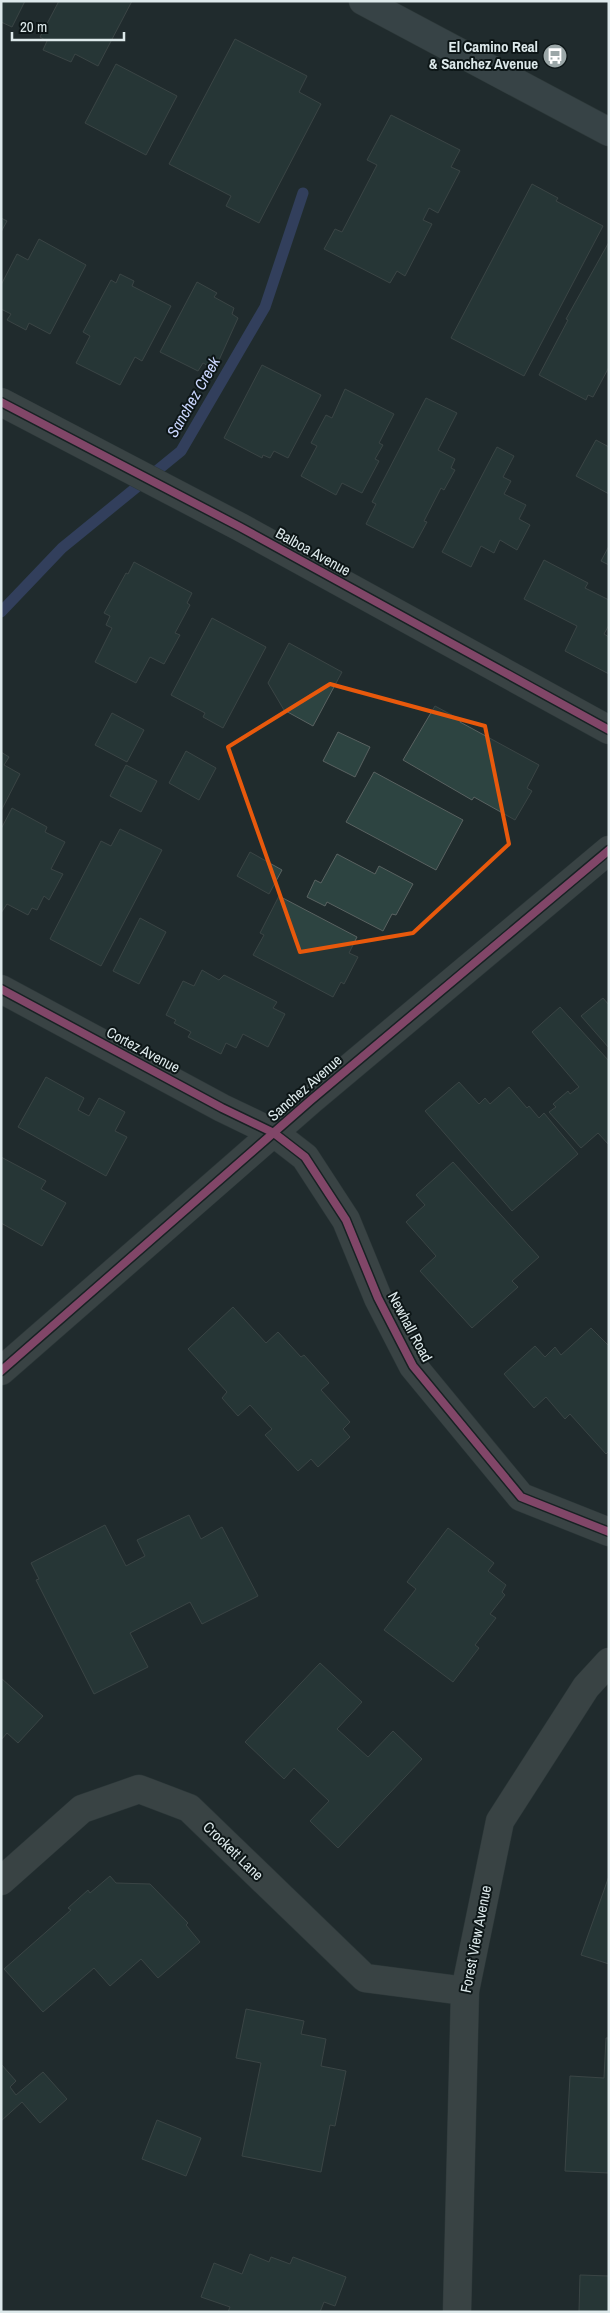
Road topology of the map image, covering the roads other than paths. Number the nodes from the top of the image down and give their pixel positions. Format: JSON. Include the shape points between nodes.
{"nodes":[{"id":1,"x":363,"y":1,"type":"edge"},
{"id":2,"x":609,"y":132,"type":"edge"},
{"id":3,"x":1,"y":402,"type":"edge"},
{"id":4,"x":609,"y":730,"type":"edge"},
{"id":5,"x":609,"y":850,"type":"edge"},
{"id":6,"x":1,"y":989,"type":"edge"},
{"id":7,"x":274,"y":1133,"type":"junction"},
{"id":8,"x":1,"y":1371,"type":"edge"},
{"id":9,"x":609,"y":1532,"type":"edge"},
{"id":10,"x":609,"y":1662,"type":"edge"},
{"id":11,"x":1,"y":1880,"type":"edge"},
{"id":12,"x":465,"y":1991,"type":"junction"},
{"id":13,"x":457,"y":2312,"type":"edge"}],
"edges":[{"from":1,"to":2,"type":"main road"},
{"from":3,"to":4,"type":"street","name":"Balboa Avenue","via":[[176,493]]},
{"from":5,"to":7,"type":"street","name":"Sanchez Avenue"},
{"from":6,"to":7,"type":"street","name":"Cortez Avenue"},
{"from":7,"to":8,"type":"street","name":"Sanchez Avenue"},
{"from":7,"to":9,"type":"street","name":"Newhall Road","via":[[305,1157],[346,1220],[378,1298],[413,1366],[521,1498]]},
{"from":10,"to":12,"type":"street","name":"Forest View Avenue","via":[[586,1687],[500,1821]]},
{"from":11,"to":12,"type":"street","name":"Crockett Lane","via":[[82,1809],[139,1789],[189,1808],[365,1978]]},
{"from":12,"to":13,"type":"street","name":"Forest View Avenue"}]}
